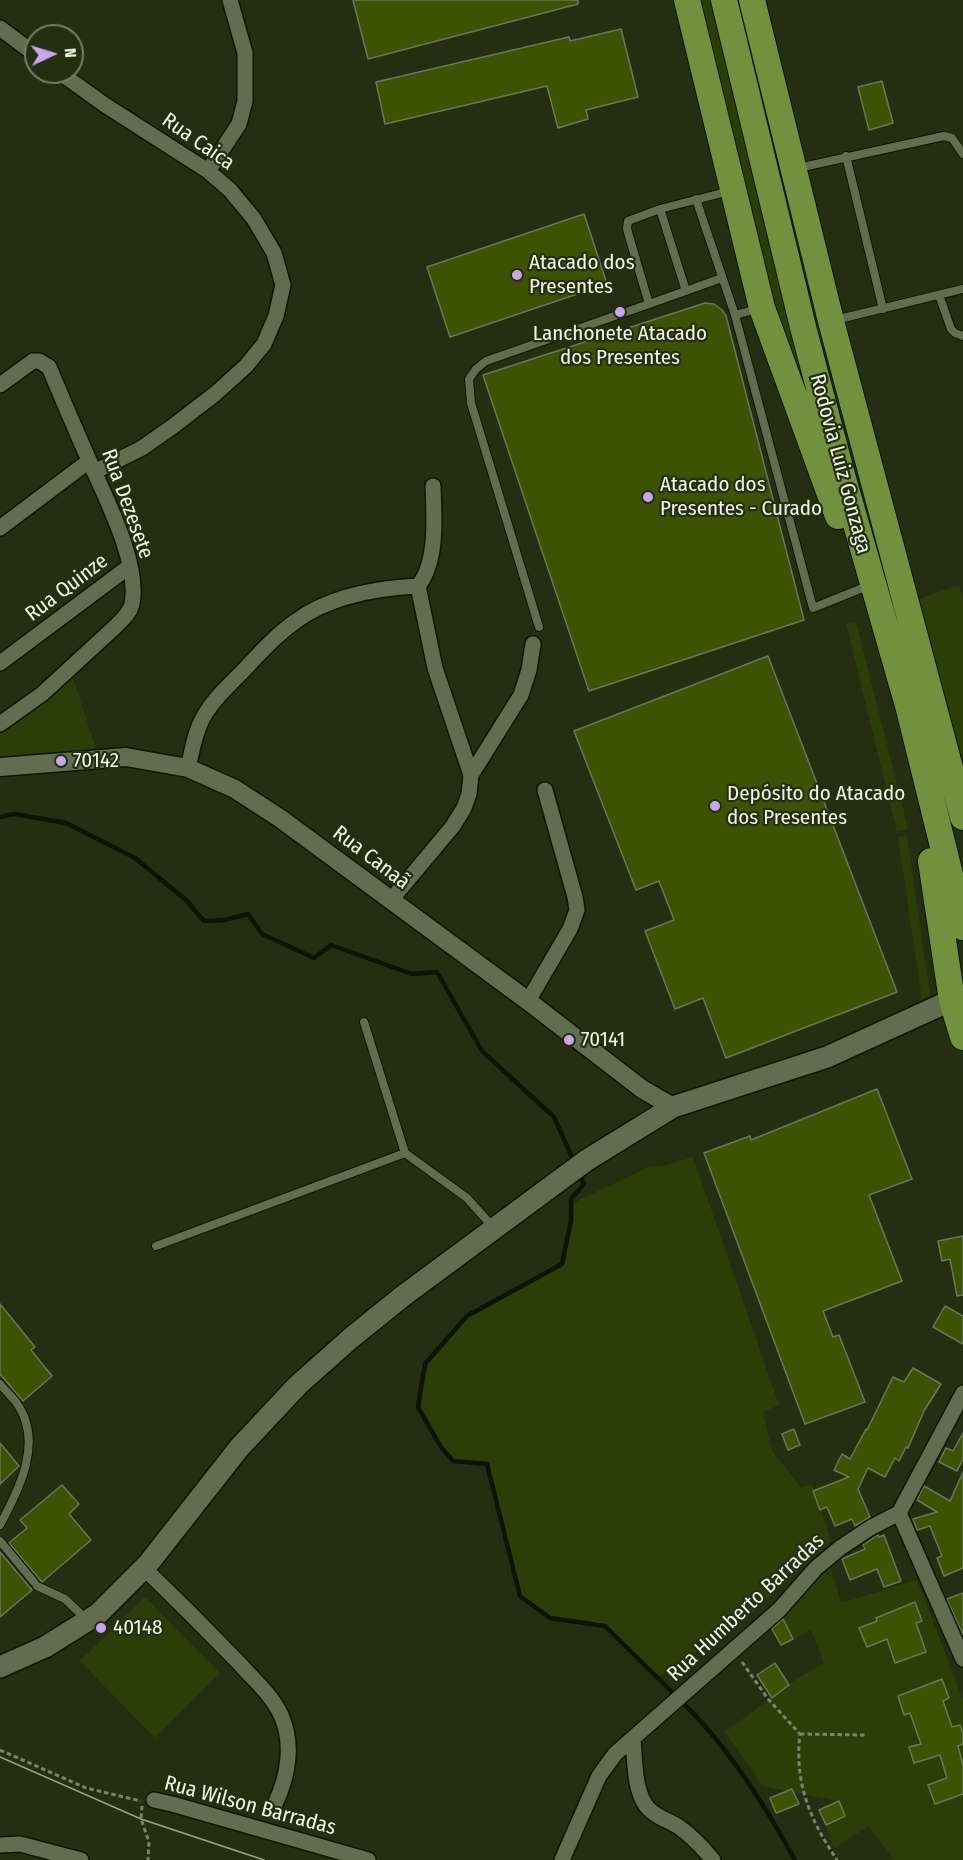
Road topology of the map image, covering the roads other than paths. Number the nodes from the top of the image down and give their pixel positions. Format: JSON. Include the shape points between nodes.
{"nodes":[{"id":1,"x":230,"y":0,"type":"edge"},
{"id":2,"x":687,"y":0,"type":"edge"},
{"id":3,"x":724,"y":0,"type":"edge"},
{"id":4,"x":752,"y":0,"type":"edge"},
{"id":5,"x":0,"y":28,"type":"edge"},
{"id":6,"x":24,"y":46,"type":"edge"},
{"id":7,"x":76,"y":84,"type":"edge"},
{"id":8,"x":963,"y":154,"type":"edge"},
{"id":9,"x":846,"y":156,"type":"junction"},
{"id":10,"x":794,"y":169,"type":"junction"},
{"id":11,"x":208,"y":171,"type":"junction"},
{"id":12,"x":732,"y":190,"type":"junction"},
{"id":13,"x":696,"y":199,"type":"junction"},
{"id":14,"x":660,"y":209,"type":"junction"},
{"id":15,"x":722,"y":279,"type":"junction"},
{"id":16,"x":963,"y":289,"type":"edge"},
{"id":17,"x":686,"y":291,"type":"junction"},
{"id":18,"x":939,"y":295,"type":"junction"},
{"id":19,"x":649,"y":304,"type":"junction"},
{"id":20,"x":762,"y":308,"type":"junction"},
{"id":21,"x":883,"y":309,"type":"junction"},
{"id":22,"x":735,"y":315,"type":"junction"},
{"id":23,"x":831,"y":321,"type":"junction"},
{"id":24,"x":963,"y":336,"type":"edge"},
{"id":25,"x":0,"y":386,"type":"edge"},
{"id":26,"x":92,"y":467,"type":"junction"},
{"id":27,"x":433,"y":486,"type":"dead end"},
{"id":28,"x":0,"y":528,"type":"edge"},
{"id":29,"x":130,"y":566,"type":"junction"},
{"id":30,"x":418,"y":586,"type":"junction"},
{"id":31,"x":866,"y":587,"type":"junction"},
{"id":32,"x":882,"y":615,"type":"junction"},
{"id":33,"x":539,"y":627,"type":"dead end"},
{"id":34,"x":533,"y":644,"type":"dead end"},
{"id":35,"x":0,"y":663,"type":"edge"},
{"id":36,"x":909,"y":709,"type":"junction"},
{"id":37,"x":0,"y":724,"type":"edge"},
{"id":38,"x":0,"y":767,"type":"edge"},
{"id":39,"x":188,"y":768,"type":"junction"},
{"id":40,"x":471,"y":775,"type":"junction"},
{"id":41,"x":545,"y":790,"type":"dead end"},
{"id":42,"x":963,"y":817,"type":"edge"},
{"id":43,"x":391,"y":900,"type":"junction"},
{"id":44,"x":963,"y":927,"type":"edge"},
{"id":45,"x":952,"y":999,"type":"junction"},
{"id":46,"x":528,"y":1001,"type":"junction"},
{"id":47,"x":364,"y":1022,"type":"dead end"},
{"id":48,"x":963,"y":1037,"type":"edge"},
{"id":49,"x":673,"y":1107,"type":"junction"},
{"id":50,"x":405,"y":1154,"type":"junction"},
{"id":51,"x":494,"y":1228,"type":"junction"},
{"id":52,"x":156,"y":1246,"type":"dead end"},
{"id":53,"x":0,"y":1384,"type":"edge"},
{"id":54,"x":963,"y":1393,"type":"edge"},
{"id":55,"x":2,"y":1513,"type":"edge"},
{"id":56,"x":899,"y":1513,"type":"junction"},
{"id":57,"x":0,"y":1525,"type":"edge"},
{"id":58,"x":0,"y":1541,"type":"edge"},
{"id":59,"x":144,"y":1568,"type":"junction"},
{"id":60,"x":89,"y":1621,"type":"junction"},
{"id":61,"x":963,"y":1659,"type":"edge"},
{"id":62,"x":0,"y":1667,"type":"edge"},
{"id":63,"x":633,"y":1740,"type":"junction"},
{"id":64,"x":150,"y":1801,"type":"road end"},
{"id":65,"x":275,"y":1804,"type":"dead end"},
{"id":66,"x":0,"y":1845,"type":"edge"},
{"id":67,"x":81,"y":1860,"type":"edge"},
{"id":68,"x":368,"y":1860,"type":"edge"},
{"id":69,"x":562,"y":1860,"type":"edge"},
{"id":70,"x":713,"y":1860,"type":"edge"}],
"edges":[{"from":1,"to":11,"type":"street","via":[[245,53],[245,101],[239,124]]},
{"from":2,"to":12,"type":"highway"},
{"from":3,"to":32,"type":"highway","name":"Rodovia Luiz Gonzaga","via":[[803,327]]},
{"from":4,"to":10,"type":"highway","name":"Rodovia Luiz Gonzaga"},
{"from":5,"to":6,"type":"street"},
{"from":7,"to":11,"type":"street","name":"Rua Caica"},
{"from":8,"to":9,"type":"lane","via":[[952,138],[944,136]]},
{"from":9,"to":10,"type":"lane"},
{"from":9,"to":21,"type":"lane"},
{"from":10,"to":23,"type":"highway","name":"Rodovia Luiz Gonzaga"},
{"from":11,"to":26,"type":"street","name":"Rua Caica","via":[[254,219],[274,253],[282,285],[276,316],[264,344],[215,394],[142,448]]},
{"from":12,"to":13,"type":"lane"},
{"from":12,"to":20,"type":"highway"},
{"from":13,"to":14,"type":"lane"},
{"from":13,"to":15,"type":"lane"},
{"from":14,"to":17,"type":"lane"},
{"from":14,"to":19,"type":"lane","via":[[631,218],[626,224]]},
{"from":15,"to":17,"type":"lane"},
{"from":15,"to":22,"type":"lane"},
{"from":16,"to":18,"type":"lane"},
{"from":17,"to":19,"type":"lane"},
{"from":18,"to":21,"type":"lane"},
{"from":18,"to":24,"type":"lane","via":[[951,329]]},
{"from":19,"to":33,"type":"lane","via":[[486,362],[469,379],[471,403]]},
{"from":20,"to":22,"type":"lane"},
{"from":20,"to":31,"type":"highway"},
{"from":21,"to":23,"type":"lane"},
{"from":22,"to":31,"type":"lane","via":[[813,608]]},
{"from":23,"to":42,"type":"highway","name":"Rodovia Luiz Gonzaga"},
{"from":25,"to":26,"type":"street","name":"Rua Dezesete","via":[[27,364],[39,361],[49,367]]},
{"from":26,"to":28,"type":"street","name":"Rua Caica"},
{"from":26,"to":29,"type":"street","name":"Rua Dezesete"},
{"from":27,"to":30,"type":"street","via":[[434,531],[427,571]]},
{"from":29,"to":35,"type":"street","name":"Rua Quinze"},
{"from":29,"to":37,"type":"street","name":"Rua Dezesete","via":[[133,595],[128,614],[42,694]]},
{"from":30,"to":39,"type":"street","via":[[392,587],[347,598],[296,620],[208,708],[198,727]]},
{"from":30,"to":40,"type":"street","via":[[435,668]]},
{"from":31,"to":32,"type":"highway"},
{"from":32,"to":36,"type":"highway","name":"Rodovia Luiz Gonzaga"},
{"from":34,"to":40,"type":"street","via":[[521,695]]},
{"from":36,"to":44,"type":"highway","name":"Rodovia Luiz Gonzaga"},
{"from":36,"to":45,"type":"highway"},
{"from":38,"to":39,"type":"street","name":"Rua Canaã","via":[[126,757]]},
{"from":39,"to":43,"type":"street","name":"Rua Canaã","via":[[235,789],[272,813]]},
{"from":40,"to":43,"type":"street","via":[[469,794],[453,826]]},
{"from":41,"to":46,"type":"street","via":[[576,910],[570,929]]},
{"from":43,"to":46,"type":"street","name":"Rua Canaã"},
{"from":45,"to":48,"type":"highway"},
{"from":45,"to":49,"type":"main road","via":[[827,1057]]},
{"from":46,"to":49,"type":"street","name":"Rua Canaã","via":[[642,1089]]},
{"from":47,"to":50,"type":"lane"},
{"from":49,"to":51,"type":"main road","via":[[586,1160]]},
{"from":50,"to":51,"type":"lane","via":[[467,1198]]},
{"from":50,"to":52,"type":"lane"},
{"from":51,"to":59,"type":"main road","via":[[403,1296],[298,1385],[239,1448]]},
{"from":53,"to":55,"type":"lane","via":[[22,1413],[29,1445],[26,1467]]},
{"from":54,"to":56,"type":"street"},
{"from":55,"to":57,"type":"lane"},
{"from":56,"to":61,"type":"street"},
{"from":56,"to":63,"type":"street","name":"Rua Humberto Barradas","via":[[870,1528],[816,1568],[779,1610]]},
{"from":58,"to":60,"type":"lane","via":[[36,1584],[65,1599]]},
{"from":59,"to":60,"type":"main road"},
{"from":59,"to":65,"type":"street","via":[[269,1695],[282,1717],[288,1765]]},
{"from":60,"to":62,"type":"main road"},
{"from":63,"to":69,"type":"street","name":"Rua Humberto Barradas","via":[[615,1754],[599,1776]]},
{"from":63,"to":70,"type":"street","via":[[644,1804],[680,1828]]},
{"from":64,"to":68,"type":"street","name":"Rua Wilson Barradas"},
{"from":66,"to":67,"type":"street","via":[[20,1844]]}]}
